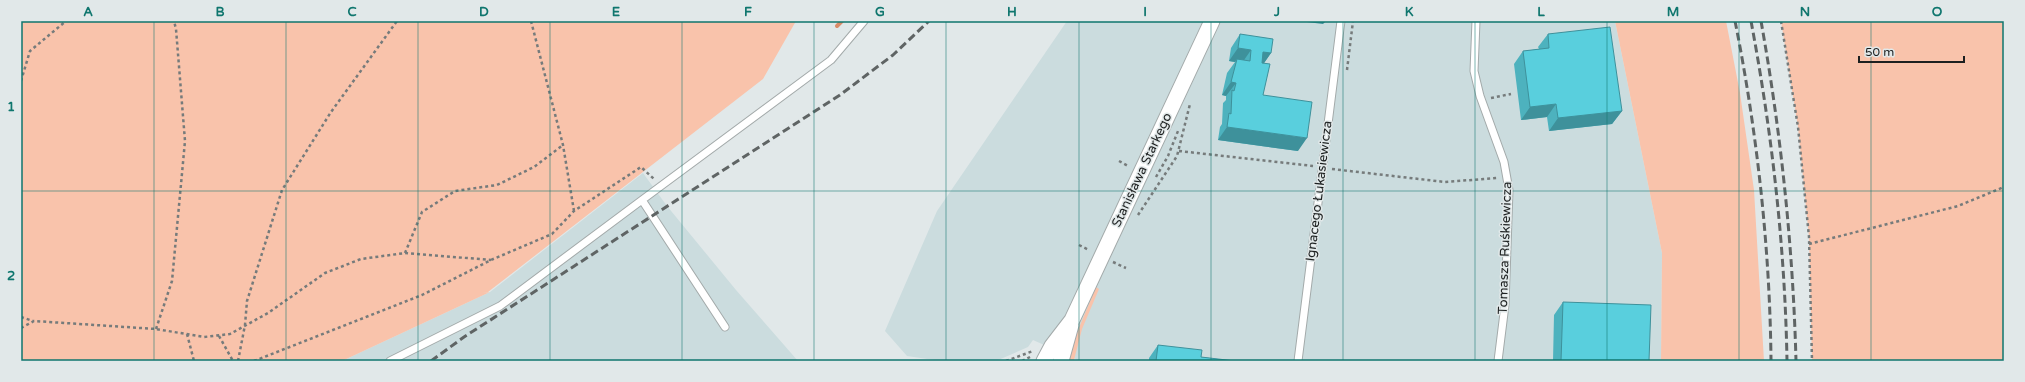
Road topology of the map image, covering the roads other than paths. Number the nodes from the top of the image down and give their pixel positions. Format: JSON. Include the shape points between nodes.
{"nodes":[{"id":1,"x":864,"y":21,"type":"edge"},
{"id":2,"x":1212,"y":21,"type":"edge"},
{"id":3,"x":1341,"y":21,"type":"edge"},
{"id":4,"x":1476,"y":21,"type":"edge"},
{"id":5,"x":642,"y":200,"type":"junction"},
{"id":6,"x":1072,"y":320,"type":"junction"},
{"id":7,"x":725,"y":327,"type":"dead end"},
{"id":8,"x":1041,"y":356,"type":"edge"},
{"id":9,"x":390,"y":361,"type":"edge"},
{"id":10,"x":1061,"y":361,"type":"edge"},
{"id":11,"x":1298,"y":361,"type":"edge"},
{"id":12,"x":1498,"y":361,"type":"edge"}],
"edges":[{"from":1,"to":5,"type":"lane","via":[[831,60]]},
{"from":2,"to":6,"type":"street","name":"Stanisława Starkego"},
{"from":3,"to":11,"type":"lane","name":"Ignacego Łukasiewicza"},
{"from":4,"to":12,"type":"lane","name":"Tomasza Ruśkiewicza","via":[[1474,71],[1508,176],[1505,305]]},
{"from":5,"to":7,"type":"lane"},
{"from":5,"to":9,"type":"lane","via":[[500,306]]},
{"from":6,"to":8,"type":"street"},
{"from":6,"to":10,"type":"street"}]}
